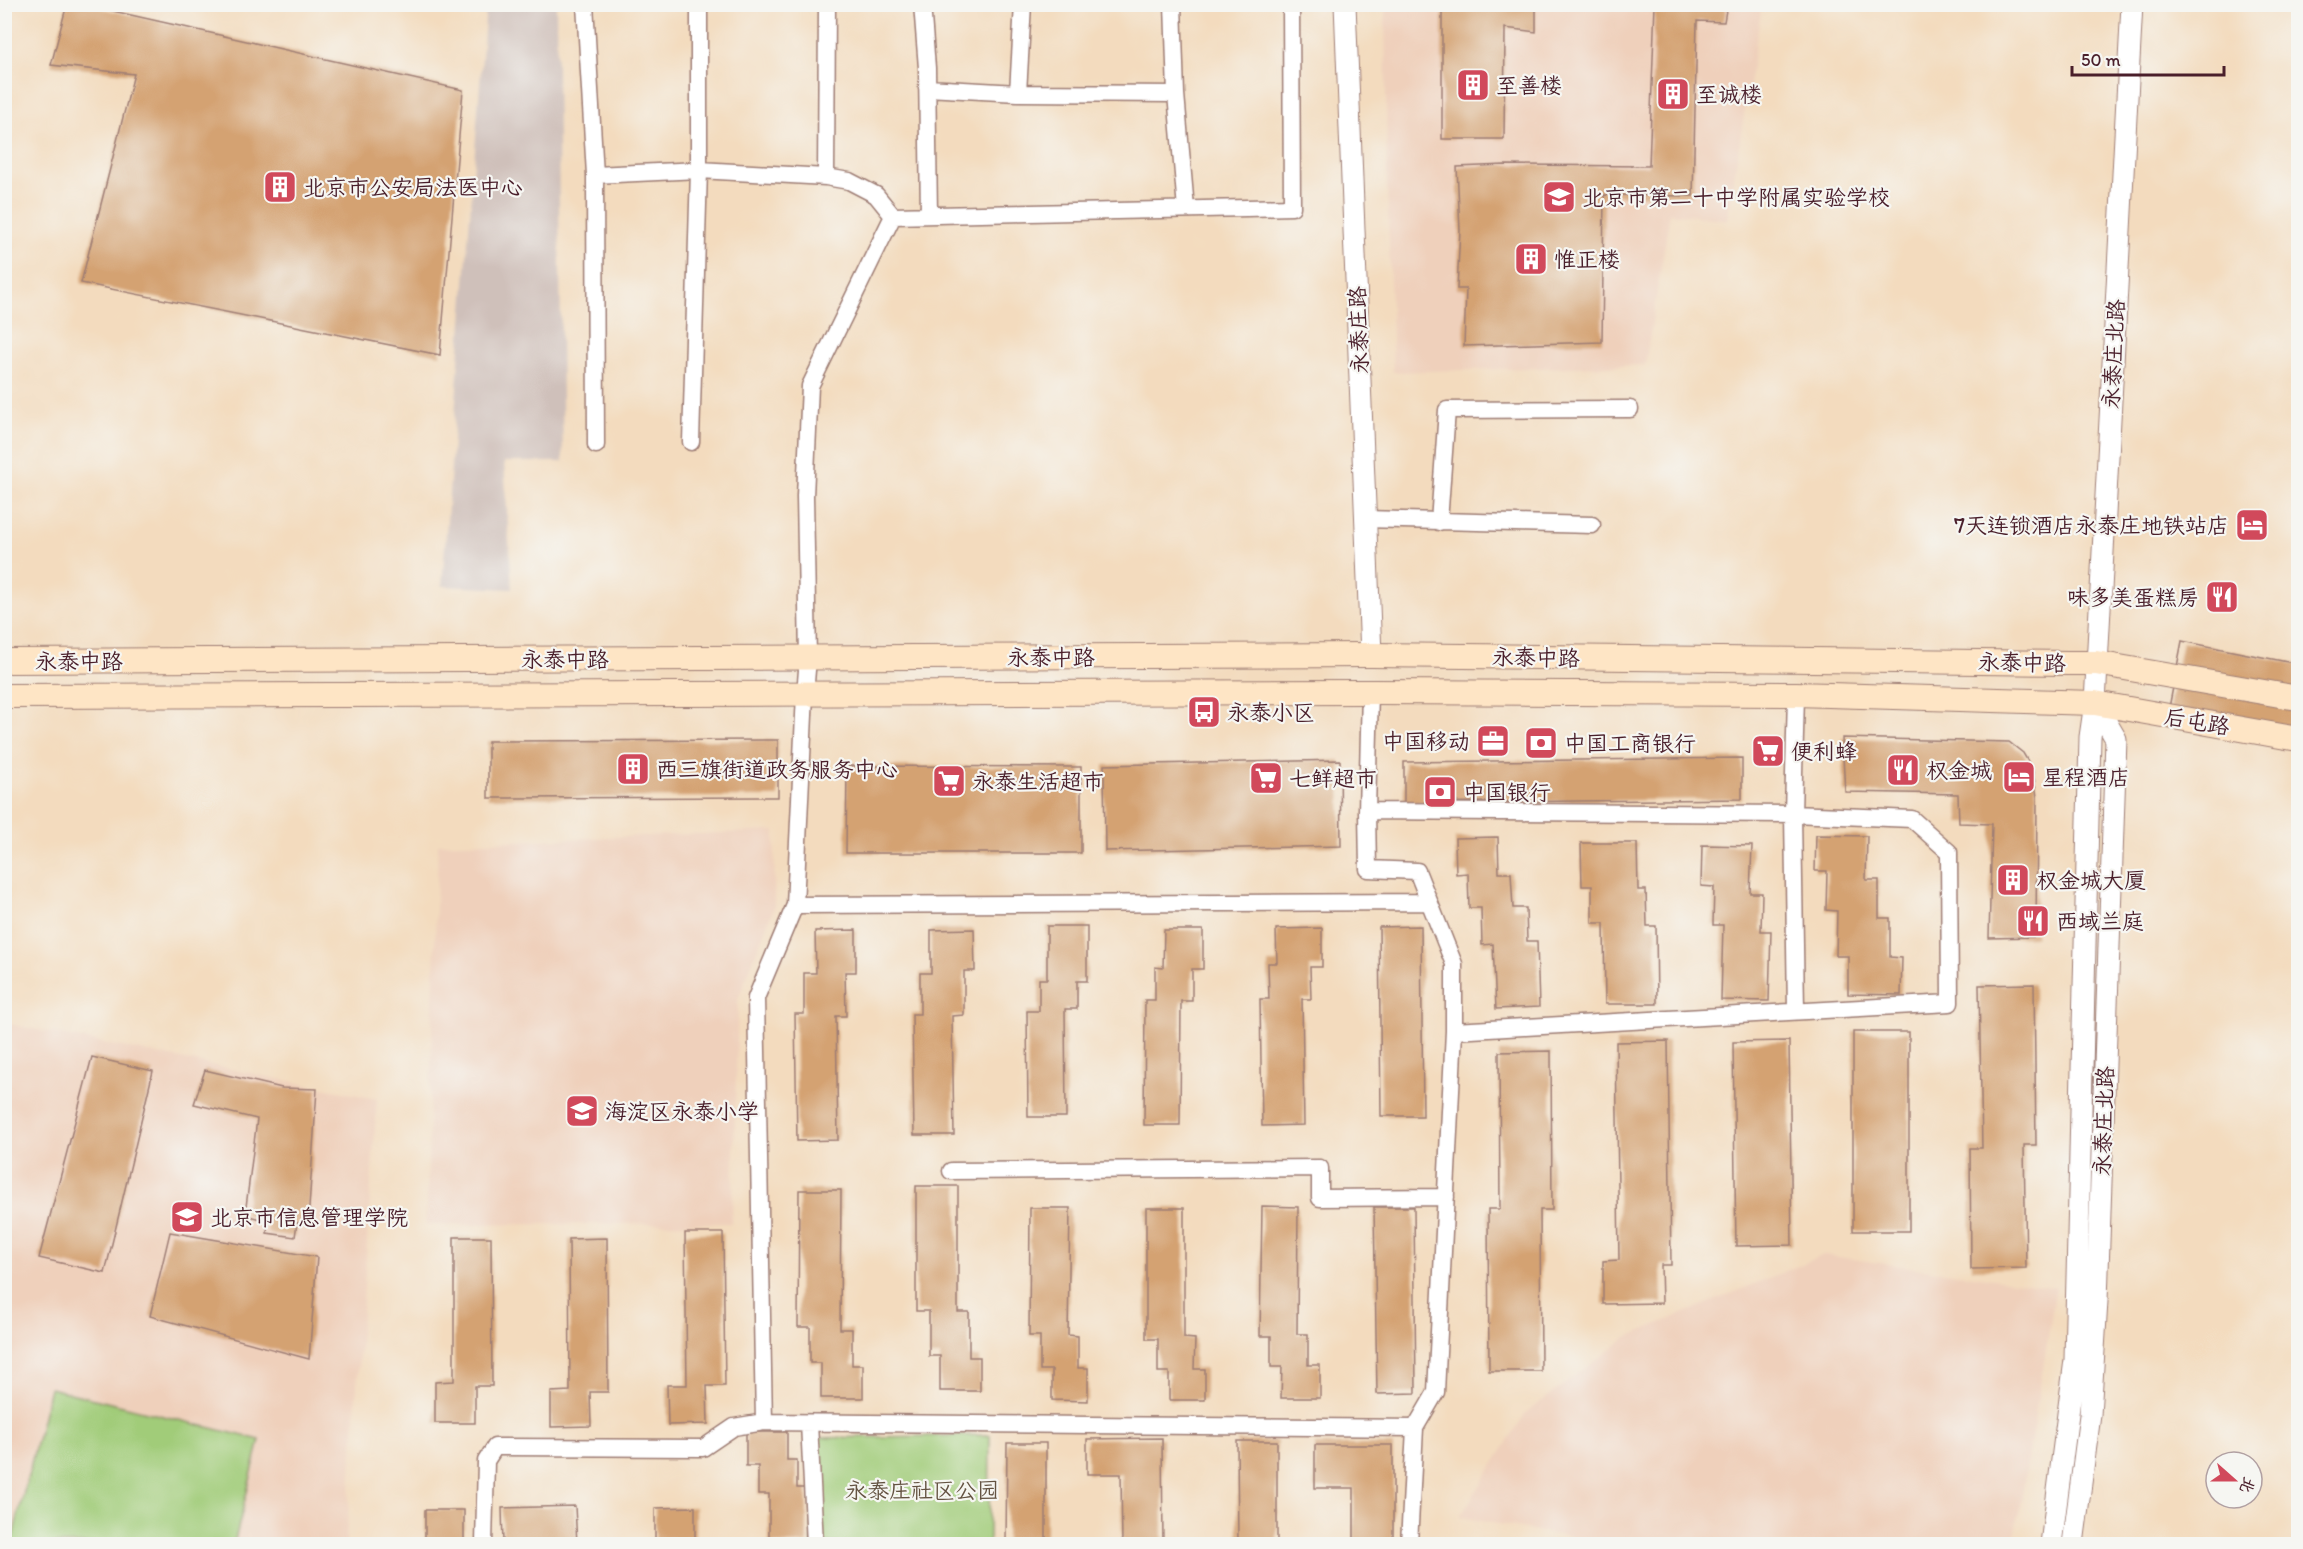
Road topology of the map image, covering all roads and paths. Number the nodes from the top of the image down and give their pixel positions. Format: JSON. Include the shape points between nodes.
{"nodes":[{"id":1,"x":585,"y":4,"type":"edge"},
{"id":2,"x":699,"y":4,"type":"edge"},
{"id":3,"x":827,"y":4,"type":"edge"},
{"id":4,"x":922,"y":4,"type":"edge"},
{"id":5,"x":1023,"y":4,"type":"edge"},
{"id":6,"x":1173,"y":4,"type":"edge"},
{"id":7,"x":1291,"y":4,"type":"edge"},
{"id":8,"x":1344,"y":4,"type":"edge"},
{"id":9,"x":2132,"y":4,"type":"edge"},
{"id":10,"x":927,"y":88,"type":"junction"},
{"id":11,"x":1018,"y":93,"type":"junction"},
{"id":12,"x":1176,"y":94,"type":"junction"},
{"id":13,"x":699,"y":170,"type":"junction"},
{"id":14,"x":595,"y":175,"type":"junction"},
{"id":15,"x":826,"y":177,"type":"junction"},
{"id":16,"x":1185,"y":209,"type":"junction"},
{"id":17,"x":929,"y":215,"type":"junction"},
{"id":18,"x":893,"y":216,"type":"junction"},
{"id":19,"x":1630,"y":409,"type":"dead end"},
{"id":20,"x":692,"y":442,"type":"dead end"},
{"id":21,"x":596,"y":445,"type":"dead end"},
{"id":22,"x":1365,"y":519,"type":"junction"},
{"id":23,"x":1439,"y":522,"type":"junction"},
{"id":24,"x":1592,"y":525,"type":"dead end"},
{"id":25,"x":1371,"y":655,"type":"junction"},
{"id":26,"x":808,"y":658,"type":"junction"},
{"id":27,"x":4,"y":661,"type":"edge"},
{"id":28,"x":2097,"y":663,"type":"junction"},
{"id":29,"x":1370,"y":692,"type":"junction"},
{"id":30,"x":805,"y":694,"type":"junction"},
{"id":31,"x":1796,"y":694,"type":"junction"},
{"id":32,"x":4,"y":696,"type":"edge"},
{"id":33,"x":2298,"y":698,"type":"edge"},
{"id":34,"x":2095,"y":703,"type":"junction"},
{"id":35,"x":2298,"y":739,"type":"edge"},
{"id":36,"x":1367,"y":811,"type":"junction"},
{"id":37,"x":1793,"y":814,"type":"junction"},
{"id":38,"x":1429,"y":902,"type":"junction"},
{"id":39,"x":795,"y":905,"type":"junction"},
{"id":40,"x":1796,"y":1011,"type":"junction"},
{"id":41,"x":1454,"y":1031,"type":"junction"},
{"id":42,"x":951,"y":1171,"type":"dead end"},
{"id":43,"x":1446,"y":1197,"type":"junction"},
{"id":44,"x":764,"y":1422,"type":"junction"},
{"id":45,"x":810,"y":1423,"type":"junction"},
{"id":46,"x":1415,"y":1428,"type":"junction"},
{"id":47,"x":484,"y":1545,"type":"edge"},
{"id":48,"x":815,"y":1545,"type":"edge"},
{"id":49,"x":1409,"y":1545,"type":"edge"},
{"id":50,"x":2051,"y":1545,"type":"edge"},
{"id":51,"x":2073,"y":1545,"type":"edge"}],
"edges":[{"from":1,"to":14,"type":"street"},
{"from":2,"to":13,"type":"street"},
{"from":3,"to":15,"type":"street"},
{"from":4,"to":10,"type":"street"},
{"from":5,"to":11,"type":"street"},
{"from":6,"to":12,"type":"street"},
{"from":7,"to":16,"type":"street","via":[[1292,207]]},
{"from":8,"to":22,"type":"street","name":"永泰庄路"},
{"from":9,"to":28,"type":"street","name":"永泰庄北路"},
{"from":10,"to":11,"type":"street"},
{"from":10,"to":17,"type":"street"},
{"from":11,"to":12,"type":"street"},
{"from":12,"to":16,"type":"street"},
{"from":13,"to":14,"type":"street"},
{"from":13,"to":15,"type":"street"},
{"from":13,"to":20,"type":"street"},
{"from":14,"to":21,"type":"street"},
{"from":15,"to":18,"type":"street","via":[[849,181],[876,195]]},
{"from":16,"to":17,"type":"street"},
{"from":17,"to":18,"type":"street"},
{"from":18,"to":26,"type":"street","via":[[810,386],[805,496]]},
{"from":19,"to":23,"type":"street","via":[[1447,410]]},
{"from":22,"to":23,"type":"street"},
{"from":22,"to":25,"type":"street","name":"永泰庄路"},
{"from":23,"to":24,"type":"street"},
{"from":25,"to":26,"type":"main road","name":"永泰中路"},
{"from":25,"to":28,"type":"main road","name":"永泰中路"},
{"from":26,"to":27,"type":"main road","name":"永泰中路"},
{"from":26,"to":30,"type":"street"},
{"from":28,"to":33,"type":"main road","name":"后屯路"},
{"from":28,"to":34,"type":"street","name":"永泰庄北路"},
{"from":29,"to":30,"type":"main road","name":"永泰中路"},
{"from":29,"to":31,"type":"main road","name":"永泰中路"},
{"from":29,"to":36,"type":"street"},
{"from":30,"to":32,"type":"main road","name":"永泰中路"},
{"from":30,"to":39,"type":"street"},
{"from":31,"to":34,"type":"main road","name":"永泰中路"},
{"from":31,"to":37,"type":"street"},
{"from":34,"to":35,"type":"main road","name":"后屯路"},
{"from":34,"to":50,"type":"street","name":"永泰庄北路","via":[[2090,737],[2075,1359]]},
{"from":34,"to":51,"type":"street","name":"永泰庄北路","via":[[2116,739],[2097,1301],[2090,1415]]},
{"from":36,"to":37,"type":"street"},
{"from":36,"to":38,"type":"street","via":[[1368,868],[1417,871]]},
{"from":37,"to":40,"type":"street"},
{"from":37,"to":40,"type":"street","via":[[1912,819],[1949,852],[1950,1003]]},
{"from":38,"to":39,"type":"street"},
{"from":38,"to":41,"type":"street","via":[[1454,964]]},
{"from":39,"to":44,"type":"street","via":[[756,998]]},
{"from":40,"to":41,"type":"street"},
{"from":41,"to":43,"type":"street"},
{"from":42,"to":43,"type":"street","via":[[1320,1168],[1320,1198]]},
{"from":43,"to":46,"type":"street","via":[[1436,1392]]},
{"from":44,"to":45,"type":"street"},
{"from":44,"to":47,"type":"street","via":[[734,1427],[703,1448],[495,1447],[486,1461]]},
{"from":45,"to":46,"type":"street"},
{"from":45,"to":48,"type":"street"},
{"from":46,"to":49,"type":"street"}]}
